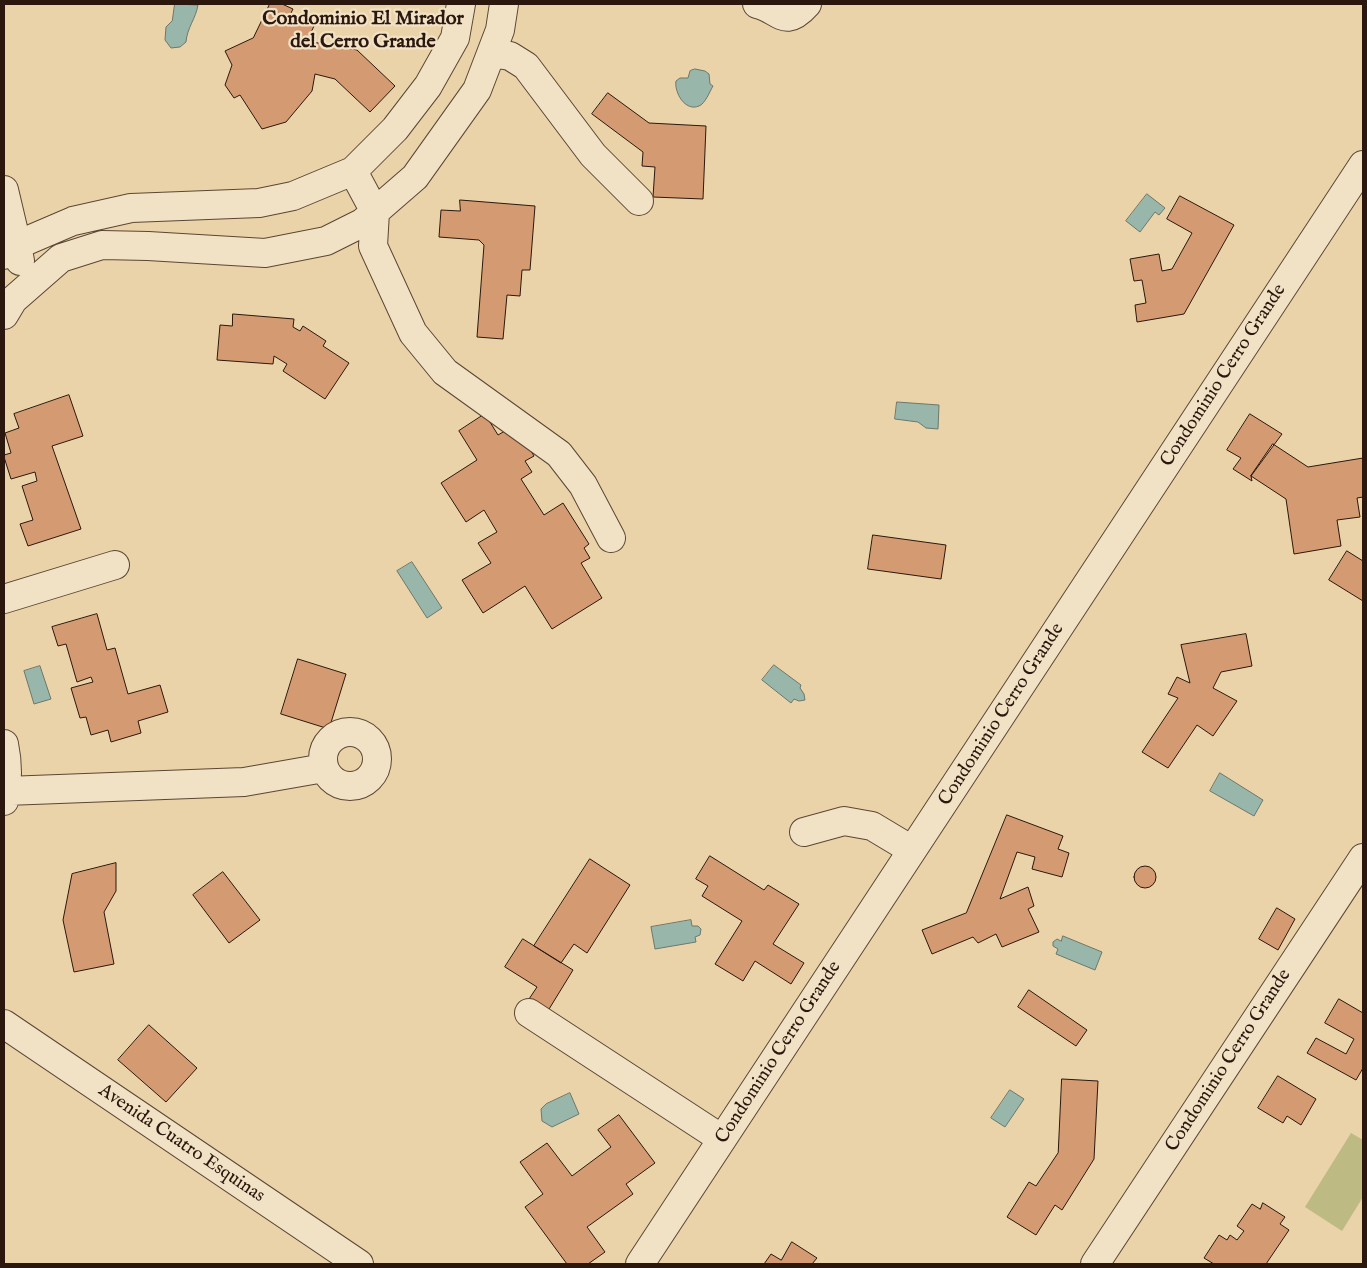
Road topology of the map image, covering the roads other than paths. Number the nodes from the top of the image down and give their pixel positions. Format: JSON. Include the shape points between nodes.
{"nodes":[{"id":1,"x":461,"y":4,"type":"edge"},
{"id":2,"x":504,"y":4,"type":"edge"},
{"id":3,"x":757,"y":4,"type":"edge"},
{"id":4,"x":807,"y":4,"type":"edge"},
{"id":5,"x":492,"y":53,"type":"junction"},
{"id":6,"x":1363,"y":165,"type":"edge"},
{"id":7,"x":353,"y":171,"type":"junction"},
{"id":8,"x":4,"y":190,"type":"edge"},
{"id":9,"x":639,"y":201,"type":"dead end"},
{"id":10,"x":375,"y":212,"type":"junction"},
{"id":11,"x":11,"y":250,"type":"edge"},
{"id":12,"x":24,"y":290,"type":"junction"},
{"id":13,"x":4,"y":315,"type":"edge"},
{"id":14,"x":611,"y":538,"type":"dead end"},
{"id":15,"x":115,"y":565,"type":"dead end"},
{"id":16,"x":4,"y":599,"type":"edge"},
{"id":17,"x":4,"y":744,"type":"edge"},
{"id":18,"x":324,"y":768,"type":"dead end"},
{"id":19,"x":5,"y":796,"type":"edge"},
{"id":20,"x":804,"y":832,"type":"dead end"},
{"id":21,"x":912,"y":850,"type":"junction"},
{"id":22,"x":1363,"y":858,"type":"edge"},
{"id":23,"x":529,"y":1013,"type":"dead end"},
{"id":24,"x":4,"y":1024,"type":"edge"},
{"id":25,"x":722,"y":1139,"type":"junction"},
{"id":26,"x":359,"y":1264,"type":"edge"},
{"id":27,"x":640,"y":1264,"type":"edge"},
{"id":28,"x":1095,"y":1264,"type":"edge"}],
"edges":[{"from":1,"to":7,"type":"street","via":[[455,38],[428,86],[395,129]]},
{"from":2,"to":5,"type":"street"},
{"from":3,"to":4,"type":"street","via":[[786,17],[798,14]]},
{"from":5,"to":9,"type":"street","via":[[510,56],[526,66],[593,155]]},
{"from":5,"to":10,"type":"street","via":[[477,90],[415,177]]},
{"from":6,"to":21,"type":"street","name":"Condominio Cerro Grande"},
{"from":7,"to":10,"type":"street"},
{"from":7,"to":11,"type":"street","via":[[293,196],[258,203],[131,208],[73,221]]},
{"from":8,"to":11,"type":"street"},
{"from":10,"to":12,"type":"street","via":[[362,223],[326,241],[265,253],[102,245],[61,258]]},
{"from":10,"to":14,"type":"street","via":[[373,246],[413,333],[445,372],[559,454],[583,485]]},
{"from":11,"to":12,"type":"street"},
{"from":12,"to":13,"type":"street"},
{"from":15,"to":16,"type":"street"},
{"from":17,"to":19,"type":"street","via":[[8,760]]},
{"from":18,"to":19,"type":"street","via":[[244,782]]},
{"from":20,"to":21,"type":"street","via":[[844,821],[872,826]]},
{"from":21,"to":25,"type":"street","name":"Condominio Cerro Grande"},
{"from":22,"to":28,"type":"street","name":"Condominio Cerro Grande"},
{"from":23,"to":25,"type":"street"},
{"from":24,"to":26,"type":"street","name":"Avenida Cuatro Esquinas"},
{"from":25,"to":27,"type":"street","name":"Condominio Cerro Grande"}]}
